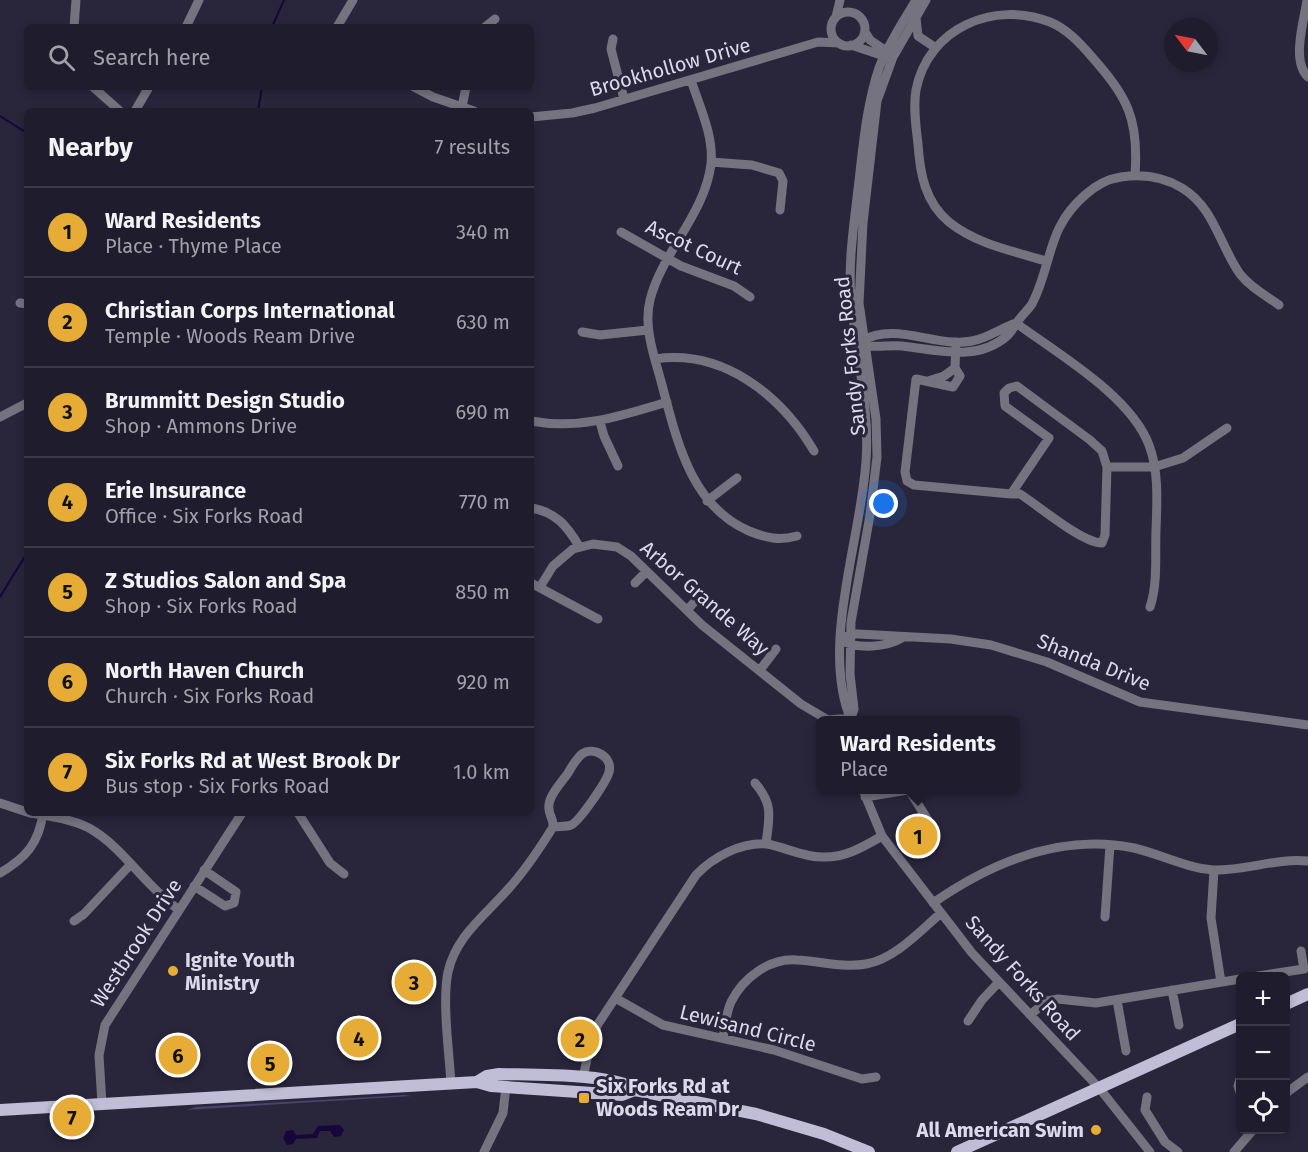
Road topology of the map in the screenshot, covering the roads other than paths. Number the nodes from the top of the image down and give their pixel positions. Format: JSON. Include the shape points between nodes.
{"nodes":[{"id":1,"x":76,"y":0,"type":"edge"},
{"id":2,"x":199,"y":0,"type":"edge"},
{"id":3,"x":353,"y":0,"type":"edge"},
{"id":4,"x":841,"y":0,"type":"edge"},
{"id":5,"x":916,"y":0,"type":"edge"},
{"id":6,"x":926,"y":0,"type":"edge"},
{"id":7,"x":1307,"y":0,"type":"edge"},
{"id":8,"x":853,"y":13,"type":"junction"},
{"id":9,"x":916,"y":15,"type":"junction"},
{"id":10,"x":838,"y":16,"type":"junction"},
{"id":11,"x":495,"y":19,"type":"dead end"},
{"id":12,"x":74,"y":24,"type":"edge"},
{"id":13,"x":187,"y":24,"type":"edge"},
{"id":14,"x":339,"y":24,"type":"edge"},
{"id":15,"x":489,"y":24,"type":"edge"},
{"id":16,"x":831,"y":29,"type":"junction"},
{"id":17,"x":865,"y":32,"type":"junction"},
{"id":18,"x":918,"y":36,"type":"junction"},
{"id":19,"x":613,"y":39,"type":"dead end"},
{"id":20,"x":901,"y":40,"type":"junction"},
{"id":21,"x":818,"y":42,"type":"junction"},
{"id":22,"x":839,"y":43,"type":"junction"},
{"id":23,"x":854,"y":45,"type":"junction"},
{"id":24,"x":936,"y":48,"type":"junction"},
{"id":25,"x":888,"y":55,"type":"junction"},
{"id":26,"x":1308,"y":77,"type":"edge"},
{"id":27,"x":691,"y":80,"type":"junction"},
{"id":28,"x":96,"y":90,"type":"edge"},
{"id":29,"x":147,"y":90,"type":"edge"},
{"id":30,"x":421,"y":90,"type":"edge"},
{"id":31,"x":465,"y":90,"type":"edge"},
{"id":32,"x":624,"y":99,"type":"junction"},
{"id":33,"x":117,"y":108,"type":"edge"},
{"id":34,"x":137,"y":108,"type":"edge"},
{"id":35,"x":462,"y":108,"type":"joint"},
{"id":36,"x":534,"y":117,"type":"edge"},
{"id":37,"x":711,"y":162,"type":"junction"},
{"id":38,"x":1135,"y":175,"type":"junction"},
{"id":39,"x":780,"y":210,"type":"dead end"},
{"id":40,"x":621,"y":232,"type":"dead end"},
{"id":41,"x":669,"y":258,"type":"junction"},
{"id":42,"x":1046,"y":261,"type":"junction"},
{"id":43,"x":750,"y":297,"type":"dead end"},
{"id":44,"x":1279,"y":305,"type":"dead end"},
{"id":45,"x":1016,"y":323,"type":"junction"},
{"id":46,"x":648,"y":330,"type":"junction"},
{"id":47,"x":582,"y":332,"type":"dead end"},
{"id":48,"x":956,"y":342,"type":"junction"},
{"id":49,"x":863,"y":343,"type":"junction"},
{"id":50,"x":954,"y":353,"type":"junction"},
{"id":51,"x":655,"y":359,"type":"junction"},
{"id":52,"x":667,"y":402,"type":"junction"},
{"id":53,"x":24,"y":405,"type":"edge"},
{"id":54,"x":0,"y":417,"type":"edge"},
{"id":55,"x":534,"y":421,"type":"edge"},
{"id":56,"x":600,"y":422,"type":"junction"},
{"id":57,"x":1227,"y":428,"type":"dead end"},
{"id":58,"x":813,"y":451,"type":"dead end"},
{"id":59,"x":618,"y":466,"type":"dead end"},
{"id":60,"x":1107,"y":467,"type":"junction"},
{"id":61,"x":1154,"y":467,"type":"junction"},
{"id":62,"x":737,"y":478,"type":"dead end"},
{"id":63,"x":1011,"y":494,"type":"junction"},
{"id":64,"x":707,"y":501,"type":"junction"},
{"id":65,"x":534,"y":509,"type":"edge"},
{"id":66,"x":797,"y":536,"type":"dead end"},
{"id":67,"x":579,"y":546,"type":"junction"},
{"id":68,"x":646,"y":572,"type":"junction"},
{"id":69,"x":635,"y":584,"type":"dead end"},
{"id":70,"x":536,"y":585,"type":"edge"},
{"id":71,"x":700,"y":596,"type":"dead end"},
{"id":72,"x":1150,"y":607,"type":"dead end"},
{"id":73,"x":687,"y":610,"type":"junction"},
{"id":74,"x":598,"y":619,"type":"dead end"},
{"id":75,"x":850,"y":634,"type":"junction"},
{"id":76,"x":902,"y":638,"type":"junction"},
{"id":77,"x":846,"y":643,"type":"junction"},
{"id":78,"x":776,"y":649,"type":"dead end"},
{"id":79,"x":760,"y":670,"type":"junction"},
{"id":80,"x":818,"y":716,"type":"edge"},
{"id":81,"x":852,"y":716,"type":"edge"},
{"id":82,"x":1308,"y":725,"type":"edge"},
{"id":83,"x":755,"y":783,"type":"dead end"},
{"id":84,"x":864,"y":794,"type":"edge"},
{"id":85,"x":911,"y":794,"type":"edge"},
{"id":86,"x":0,"y":803,"type":"edge"},
{"id":87,"x":24,"y":812,"type":"edge"},
{"id":88,"x":43,"y":816,"type":"edge"},
{"id":89,"x":50,"y":816,"type":"edge"},
{"id":90,"x":239,"y":816,"type":"edge"},
{"id":91,"x":300,"y":816,"type":"edge"},
{"id":92,"x":553,"y":827,"type":"junction"},
{"id":93,"x":936,"y":833,"type":"dead end"},
{"id":94,"x":882,"y":836,"type":"junction"},
{"id":95,"x":766,"y":844,"type":"junction"},
{"id":96,"x":1110,"y":845,"type":"junction"},
{"id":97,"x":1308,"y":861,"type":"edge"},
{"id":98,"x":130,"y":865,"type":"junction"},
{"id":99,"x":204,"y":870,"type":"junction"},
{"id":100,"x":1214,"y":870,"type":"junction"},
{"id":101,"x":0,"y":873,"type":"edge"},
{"id":102,"x":344,"y":874,"type":"dead end"},
{"id":103,"x":194,"y":886,"type":"junction"},
{"id":104,"x":933,"y":903,"type":"junction"},
{"id":105,"x":178,"y":909,"type":"junction"},
{"id":106,"x":941,"y":913,"type":"junction"},
{"id":107,"x":1105,"y":917,"type":"dead end"},
{"id":108,"x":74,"y":921,"type":"dead end"},
{"id":109,"x":1301,"y":951,"type":"dead end"},
{"id":110,"x":1286,"y":972,"type":"edge"},
{"id":111,"x":1236,"y":980,"type":"edge"},
{"id":112,"x":1221,"y":982,"type":"junction"},
{"id":113,"x":998,"y":983,"type":"junction"},
{"id":114,"x":1172,"y":990,"type":"junction"},
{"id":115,"x":1308,"y":994,"type":"edge"},
{"id":116,"x":617,"y":999,"type":"junction"},
{"id":117,"x":1117,"y":1000,"type":"junction"},
{"id":118,"x":1290,"y":1002,"type":"edge"},
{"id":119,"x":1030,"y":1015,"type":"junction"},
{"id":120,"x":968,"y":1021,"type":"dead end"},
{"id":121,"x":1179,"y":1025,"type":"dead end"},
{"id":122,"x":1236,"y":1026,"type":"edge"},
{"id":123,"x":723,"y":1038,"type":"junction"},
{"id":124,"x":1126,"y":1051,"type":"dead end"},
{"id":125,"x":876,"y":1077,"type":"dead end"},
{"id":126,"x":1308,"y":1077,"type":"edge"},
{"id":127,"x":583,"y":1078,"type":"junction"},
{"id":128,"x":477,"y":1082,"type":"junction"},
{"id":129,"x":450,"y":1083,"type":"junction"},
{"id":130,"x":506,"y":1086,"type":"junction"},
{"id":131,"x":1100,"y":1089,"type":"junction"},
{"id":132,"x":635,"y":1090,"type":"junction"},
{"id":133,"x":1290,"y":1090,"type":"edge"},
{"id":134,"x":1146,"y":1097,"type":"dead end"},
{"id":135,"x":102,"y":1104,"type":"junction"},
{"id":136,"x":0,"y":1110,"type":"edge"},
{"id":137,"x":1250,"y":1134,"type":"edge"},
{"id":138,"x":840,"y":1140,"type":"junction"},
{"id":139,"x":484,"y":1152,"type":"edge"},
{"id":140,"x":853,"y":1152,"type":"edge"},
{"id":141,"x":869,"y":1152,"type":"edge"},
{"id":142,"x":957,"y":1152,"type":"edge"},
{"id":143,"x":1150,"y":1152,"type":"edge"},
{"id":144,"x":1178,"y":1152,"type":"edge"},
{"id":145,"x":1234,"y":1152,"type":"edge"}],
"edges":[{"from":1,"to":12,"type":"street"},
{"from":2,"to":13,"type":"street"},
{"from":3,"to":14,"type":"street"},
{"from":4,"to":8,"type":"street"},
{"from":4,"to":10,"type":"street","name":"Brookhollow Drive"},
{"from":5,"to":25,"type":"street","name":"Sandy Forks Road"},
{"from":6,"to":9,"type":"street","name":"Sandy Forks Road"},
{"from":7,"to":26,"type":"street","via":[[1300,60]]},
{"from":8,"to":10,"type":"street"},
{"from":8,"to":17,"type":"street","via":[[861,18]]},
{"from":9,"to":18,"type":"street"},
{"from":9,"to":20,"type":"street","name":"Sandy Forks Road"},
{"from":10,"to":16,"type":"street","name":"Brookhollow Drive"},
{"from":11,"to":15,"type":"street"},
{"from":16,"to":21,"type":"street","name":"Brookhollow Drive"},
{"from":16,"to":22,"type":"street"},
{"from":17,"to":23,"type":"street"},
{"from":17,"to":25,"type":"street"},
{"from":18,"to":20,"type":"street"},
{"from":18,"to":24,"type":"street"},
{"from":19,"to":32,"type":"street","via":[[611,50]]},
{"from":20,"to":25,"type":"street","name":"Sandy Forks Road"},
{"from":21,"to":22,"type":"street","name":"Brookhollow Drive"},
{"from":21,"to":27,"type":"street","name":"Brookhollow Drive"},
{"from":22,"to":23,"type":"street","name":"Brookhollow Drive"},
{"from":23,"to":25,"type":"street","name":"Brookhollow Drive"},
{"from":24,"to":38,"type":"street","via":[[953,30],[979,16],[1035,17],[1064,29],[1107,74],[1128,103],[1135,128]]},
{"from":24,"to":42,"type":"street","via":[[923,68],[916,90],[919,166],[934,207],[963,233]]},
{"from":25,"to":49,"type":"street","name":"Sandy Forks Road","via":[[866,120],[852,244],[850,280]]},
{"from":27,"to":32,"type":"street","name":"Brookhollow Drive"},
{"from":27,"to":37,"type":"street","via":[[706,125]]},
{"from":28,"to":33,"type":"street"},
{"from":29,"to":34,"type":"street"},
{"from":30,"to":35,"type":"street"},
{"from":31,"to":35,"type":"street"},
{"from":32,"to":36,"type":"street","name":"Brookhollow Drive","via":[[572,113]]},
{"from":37,"to":39,"type":"street","via":[[779,172],[783,181]]},
{"from":37,"to":41,"type":"street","via":[[704,190]]},
{"from":38,"to":42,"type":"street","via":[[1106,181],[1075,204],[1066,213]]},
{"from":38,"to":44,"type":"street","via":[[1166,181],[1198,201],[1213,220],[1244,278]]},
{"from":40,"to":41,"type":"street","name":"Ascot Court"},
{"from":41,"to":43,"type":"street","name":"Ascot Court"},
{"from":41,"to":46,"type":"street","via":[[650,300]]},
{"from":42,"to":45,"type":"street","via":[[1031,306]]},
{"from":45,"to":48,"type":"street","via":[[972,341]]},
{"from":45,"to":50,"type":"street","via":[[999,342]]},
{"from":45,"to":61,"type":"street","via":[[1120,401],[1135,418],[1149,445]]},
{"from":46,"to":47,"type":"street","via":[[600,335]]},
{"from":46,"to":51,"type":"street"},
{"from":48,"to":49,"type":"street","via":[[886,333],[873,335]]},
{"from":48,"to":50,"type":"street"},
{"from":49,"to":50,"type":"street"},
{"from":49,"to":75,"type":"street","name":"Sandy Forks Road","via":[[876,419],[877,457]]},
{"from":49,"to":77,"type":"street","name":"Sandy Forks Road","via":[[866,461]]},
{"from":50,"to":63,"type":"street","via":[[955,368],[940,381],[916,379],[907,481],[914,486]]},
{"from":51,"to":52,"type":"street"},
{"from":51,"to":58,"type":"street","via":[[701,359],[748,380],[789,415]]},
{"from":52,"to":56,"type":"street"},
{"from":52,"to":64,"type":"street","via":[[690,472]]},
{"from":53,"to":54,"type":"street"},
{"from":55,"to":56,"type":"street"},
{"from":56,"to":59,"type":"street"},
{"from":57,"to":61,"type":"street","via":[[1183,458]]},
{"from":60,"to":61,"type":"street"},
{"from":60,"to":63,"type":"street","via":[[1102,543],[1077,533],[1020,494]]},
{"from":60,"to":63,"type":"street","via":[[1102,451],[1090,440],[1017,386],[1009,388],[1004,393],[1005,406],[1049,438]]},
{"from":61,"to":72,"type":"street","via":[[1155,593]]},
{"from":62,"to":64,"type":"street"},
{"from":64,"to":66,"type":"street","via":[[733,524],[762,536],[782,540]]},
{"from":65,"to":67,"type":"street","via":[[556,516],[568,526]]},
{"from":67,"to":68,"type":"street","name":"Arbor Grande Way","via":[[616,547]]},
{"from":67,"to":70,"type":"street","via":[[562,555]]},
{"from":68,"to":69,"type":"street"},
{"from":68,"to":73,"type":"street","name":"Arbor Grande Way"},
{"from":70,"to":74,"type":"street"},
{"from":71,"to":73,"type":"street"},
{"from":73,"to":79,"type":"street","name":"Arbor Grande Way"},
{"from":75,"to":76,"type":"street","name":"Shanda Drive"},
{"from":75,"to":77,"type":"street"},
{"from":76,"to":77,"type":"street","name":"Shanda Drive","via":[[894,643]]},
{"from":76,"to":82,"type":"street","name":"Shanda Drive","via":[[951,639],[1005,648],[1157,706]]},
{"from":77,"to":81,"type":"street","name":"Sandy Forks Road"},
{"from":78,"to":79,"type":"street"},
{"from":79,"to":80,"type":"street","name":"Arbor Grande Way"},
{"from":83,"to":95,"type":"street","via":[[770,807]]},
{"from":84,"to":94,"type":"street","name":"Sandy Forks Road"},
{"from":85,"to":93,"type":"street"},
{"from":86,"to":87,"type":"street"},
{"from":88,"to":101,"type":"street","via":[[41,830],[28,853]]},
{"from":89,"to":98,"type":"street","via":[[89,828]]},
{"from":90,"to":99,"type":"street","name":"Westbrook Drive"},
{"from":91,"to":102,"type":"street","via":[[330,863]]},
{"from":92,"to":92,"type":"street","via":[[548,809],[552,797],[584,753],[601,753],[608,761],[609,772],[579,820]]},
{"from":92,"to":129,"type":"street","via":[[527,868],[471,927],[451,962],[447,973]]},
{"from":94,"to":95,"type":"street","via":[[838,856],[801,854]]},
{"from":94,"to":104,"type":"street","name":"Sandy Forks Road"},
{"from":95,"to":116,"type":"street","via":[[723,854],[696,874]]},
{"from":96,"to":100,"type":"street"},
{"from":96,"to":104,"type":"street","via":[[1072,845],[1028,853],[991,869]]},
{"from":96,"to":107,"type":"street"},
{"from":97,"to":100,"type":"street","via":[[1281,860]]},
{"from":98,"to":105,"type":"street"},
{"from":98,"to":108,"type":"street"},
{"from":99,"to":103,"type":"street","name":"Westbrook Drive"},
{"from":99,"to":103,"type":"street","via":[[236,892],[234,903],[225,906]]},
{"from":100,"to":112,"type":"street","via":[[1211,918]]},
{"from":103,"to":105,"type":"street","name":"Westbrook Drive"},
{"from":104,"to":106,"type":"street","name":"Sandy Forks Road"},
{"from":105,"to":135,"type":"street","name":"Westbrook Drive","via":[[105,1025],[99,1055]]},
{"from":106,"to":113,"type":"street","name":"Sandy Forks Road"},
{"from":106,"to":123,"type":"street","via":[[892,954],[866,964],[794,959],[756,972],[741,986],[731,1004]]},
{"from":109,"to":110,"type":"street","via":[[1304,969]]},
{"from":111,"to":112,"type":"street"},
{"from":112,"to":114,"type":"street"},
{"from":113,"to":119,"type":"street","name":"Sandy Forks Road"},
{"from":113,"to":120,"type":"street"},
{"from":114,"to":117,"type":"street"},
{"from":114,"to":121,"type":"street"},
{"from":115,"to":118,"type":"main road"},
{"from":116,"to":123,"type":"street","name":"Lewisand Circle","via":[[663,1025]]},
{"from":116,"to":127,"type":"street","via":[[591,1040]]},
{"from":117,"to":119,"type":"street","via":[[1095,1003],[1058,999],[1047,1001]]},
{"from":117,"to":124,"type":"street"},
{"from":119,"to":131,"type":"street","name":"Sandy Forks Road"},
{"from":122,"to":131,"type":"main road"},
{"from":123,"to":125,"type":"street","name":"Lewisand Circle","via":[[862,1078]]},
{"from":126,"to":133,"type":"street"},
{"from":127,"to":128,"type":"main road","via":[[499,1074]]},
{"from":127,"to":132,"type":"main road","via":[[625,1083]]},
{"from":128,"to":129,"type":"main road"},
{"from":128,"to":130,"type":"main road"},
{"from":129,"to":135,"type":"main road"},
{"from":130,"to":132,"type":"main road","via":[[622,1095]]},
{"from":130,"to":139,"type":"street","via":[[503,1113]]},
{"from":131,"to":142,"type":"main road"},
{"from":131,"to":143,"type":"street","name":"Sandy Forks Road"},
{"from":132,"to":138,"type":"main road","via":[[756,1114]]},
{"from":134,"to":144,"type":"street","via":[[1144,1110],[1165,1142]]},
{"from":135,"to":136,"type":"main road"},
{"from":137,"to":145,"type":"street"},
{"from":138,"to":140,"type":"main road"},
{"from":138,"to":141,"type":"main road"}]}
